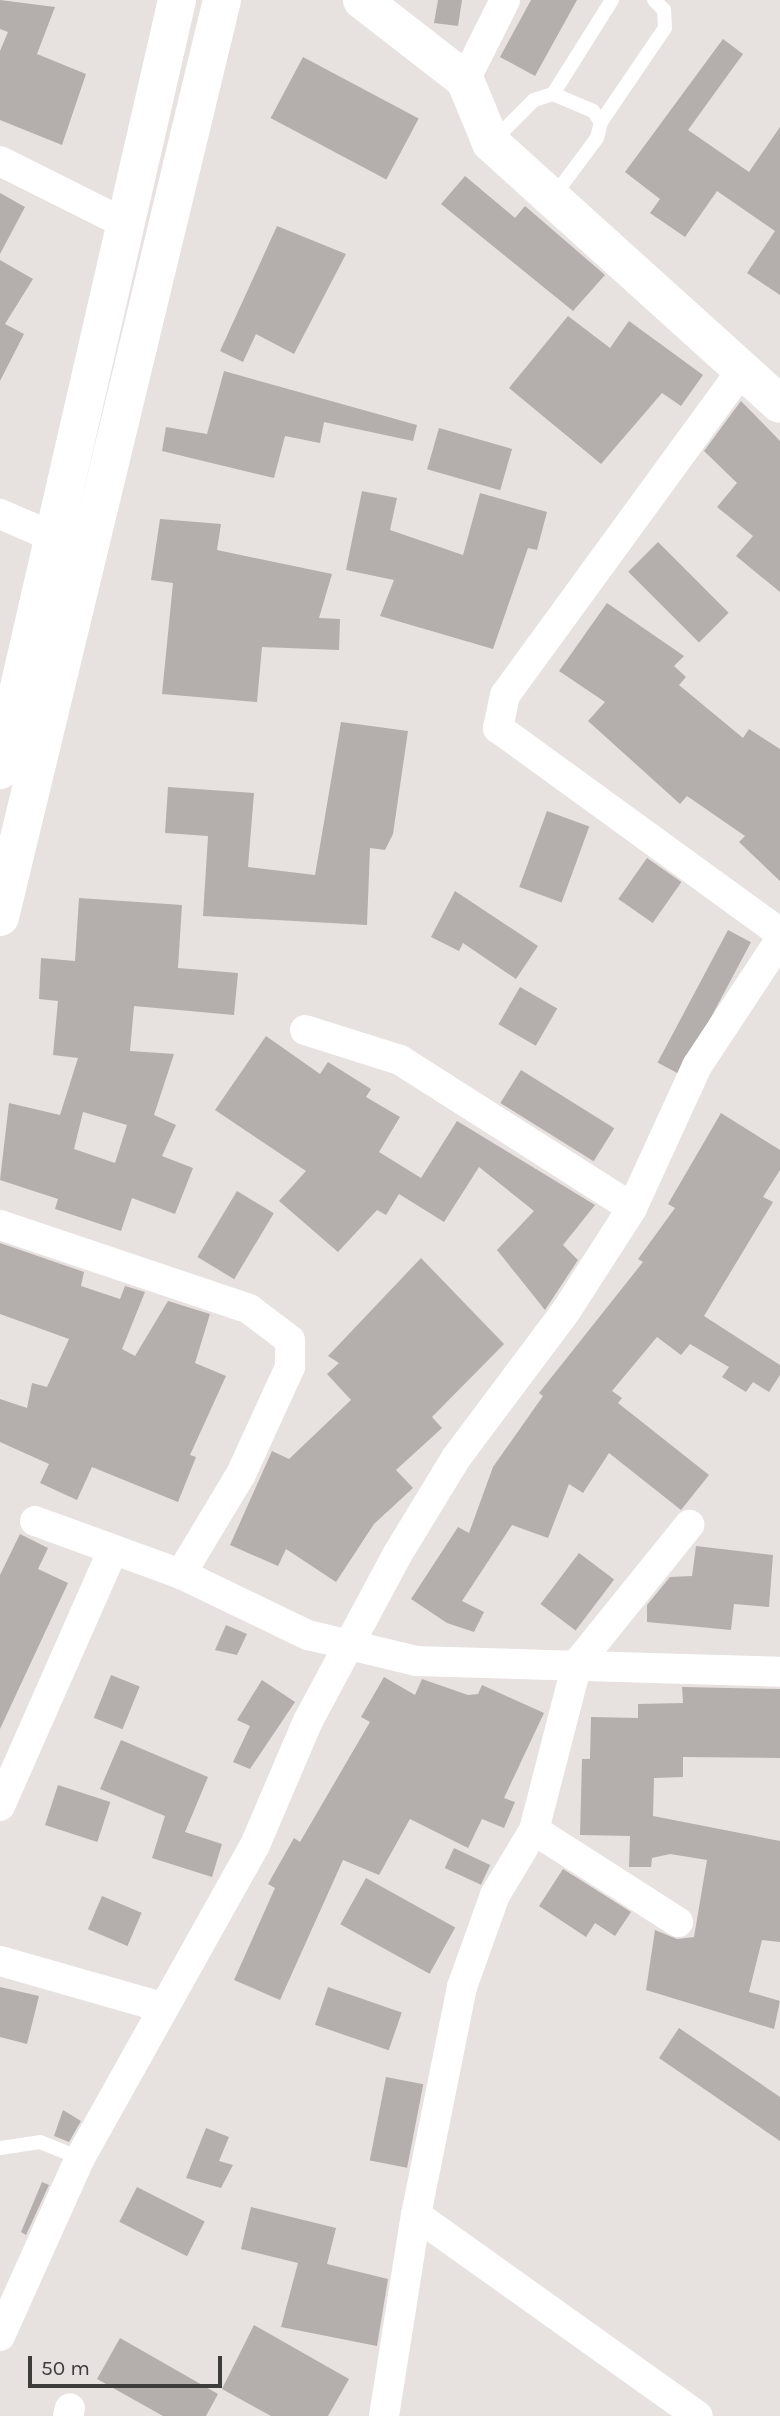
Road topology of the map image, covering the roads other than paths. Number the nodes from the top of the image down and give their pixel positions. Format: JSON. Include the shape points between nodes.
{"nodes":[{"id":1,"x":177,"y":0,"type":"edge"},
{"id":2,"x":222,"y":0,"type":"edge"},
{"id":3,"x":362,"y":0,"type":"edge"},
{"id":4,"x":505,"y":0,"type":"edge"},
{"id":5,"x":612,"y":0,"type":"edge"},
{"id":6,"x":654,"y":0,"type":"edge"},
{"id":7,"x":465,"y":80,"type":"junction"},
{"id":8,"x":553,"y":93,"type":"junction"},
{"id":9,"x":601,"y":122,"type":"junction"},
{"id":10,"x":491,"y":144,"type":"junction"},
{"id":11,"x":0,"y":161,"type":"edge"},
{"id":12,"x":552,"y":199,"type":"junction"},
{"id":13,"x":126,"y":224,"type":"junction"},
{"id":14,"x":742,"y":370,"type":"junction"},
{"id":15,"x":780,"y":404,"type":"edge"},
{"id":16,"x":0,"y":514,"type":"edge"},
{"id":17,"x":51,"y":536,"type":"junction"},
{"id":18,"x":0,"y":769,"type":"edge"},
{"id":19,"x":0,"y":917,"type":"edge"},
{"id":20,"x":780,"y":933,"type":"edge"},
{"id":21,"x":780,"y":940,"type":"edge"},
{"id":22,"x":305,"y":1030,"type":"dead end"},
{"id":23,"x":632,"y":1208,"type":"junction"},
{"id":24,"x":0,"y":1225,"type":"edge"},
{"id":25,"x":35,"y":1521,"type":"dead end"},
{"id":26,"x":689,"y":1525,"type":"dead end"},
{"id":27,"x":112,"y":1552,"type":"junction"},
{"id":28,"x":181,"y":1574,"type":"junction"},
{"id":29,"x":349,"y":1645,"type":"junction"},
{"id":30,"x":576,"y":1664,"type":"junction"},
{"id":31,"x":780,"y":1672,"type":"edge"},
{"id":32,"x":0,"y":1806,"type":"edge"},
{"id":33,"x":534,"y":1830,"type":"junction"},
{"id":34,"x":678,"y":1922,"type":"dead end"},
{"id":35,"x":0,"y":1961,"type":"edge"},
{"id":36,"x":161,"y":2007,"type":"junction"},
{"id":37,"x":0,"y":2148,"type":"edge"},
{"id":38,"x":80,"y":2158,"type":"junction"},
{"id":39,"x":416,"y":2215,"type":"junction"},
{"id":40,"x":0,"y":2336,"type":"edge"},
{"id":41,"x":384,"y":2416,"type":"edge"},
{"id":42,"x":698,"y":2416,"type":"edge"}],
"edges":[{"from":1,"to":13,"type":"main road"},
{"from":2,"to":19,"type":"main road"},
{"from":3,"to":7,"type":"main road"},
{"from":4,"to":7,"type":"street"},
{"from":5,"to":8,"type":"lane"},
{"from":6,"to":9,"type":"lane","via":[[664,10],[665,29]]},
{"from":7,"to":10,"type":"main road"},
{"from":8,"to":9,"type":"lane","via":[[575,98]]},
{"from":8,"to":10,"type":"lane","via":[[534,100]]},
{"from":9,"to":12,"type":"lane","via":[[597,138]]},
{"from":10,"to":12,"type":"main road"},
{"from":11,"to":13,"type":"street"},
{"from":12,"to":14,"type":"main road"},
{"from":13,"to":17,"type":"main road"},
{"from":14,"to":15,"type":"main road"},
{"from":14,"to":20,"type":"street","via":[[505,695],[498,728]]},
{"from":16,"to":17,"type":"street"},
{"from":17,"to":18,"type":"main road"},
{"from":21,"to":23,"type":"street","via":[[697,1066]]},
{"from":22,"to":23,"type":"street","via":[[400,1060]]},
{"from":23,"to":29,"type":"street","via":[[566,1311],[456,1458]]},
{"from":24,"to":28,"type":"street","via":[[249,1309],[290,1340],[290,1367],[241,1474]]},
{"from":25,"to":27,"type":"street"},
{"from":26,"to":30,"type":"street"},
{"from":27,"to":28,"type":"street"},
{"from":27,"to":32,"type":"street"},
{"from":28,"to":29,"type":"street","via":[[308,1635]]},
{"from":29,"to":30,"type":"street","via":[[416,1661]]},
{"from":29,"to":36,"type":"street","via":[[308,1721],[255,1844]]},
{"from":30,"to":31,"type":"street"},
{"from":30,"to":33,"type":"street"},
{"from":33,"to":34,"type":"street"},
{"from":33,"to":39,"type":"street","via":[[495,1895],[462,1987]]},
{"from":35,"to":36,"type":"street"},
{"from":36,"to":38,"type":"street"},
{"from":37,"to":38,"type":"lane","via":[[40,2142]]},
{"from":38,"to":40,"type":"street"},
{"from":39,"to":41,"type":"street"},
{"from":39,"to":42,"type":"street"}]}
